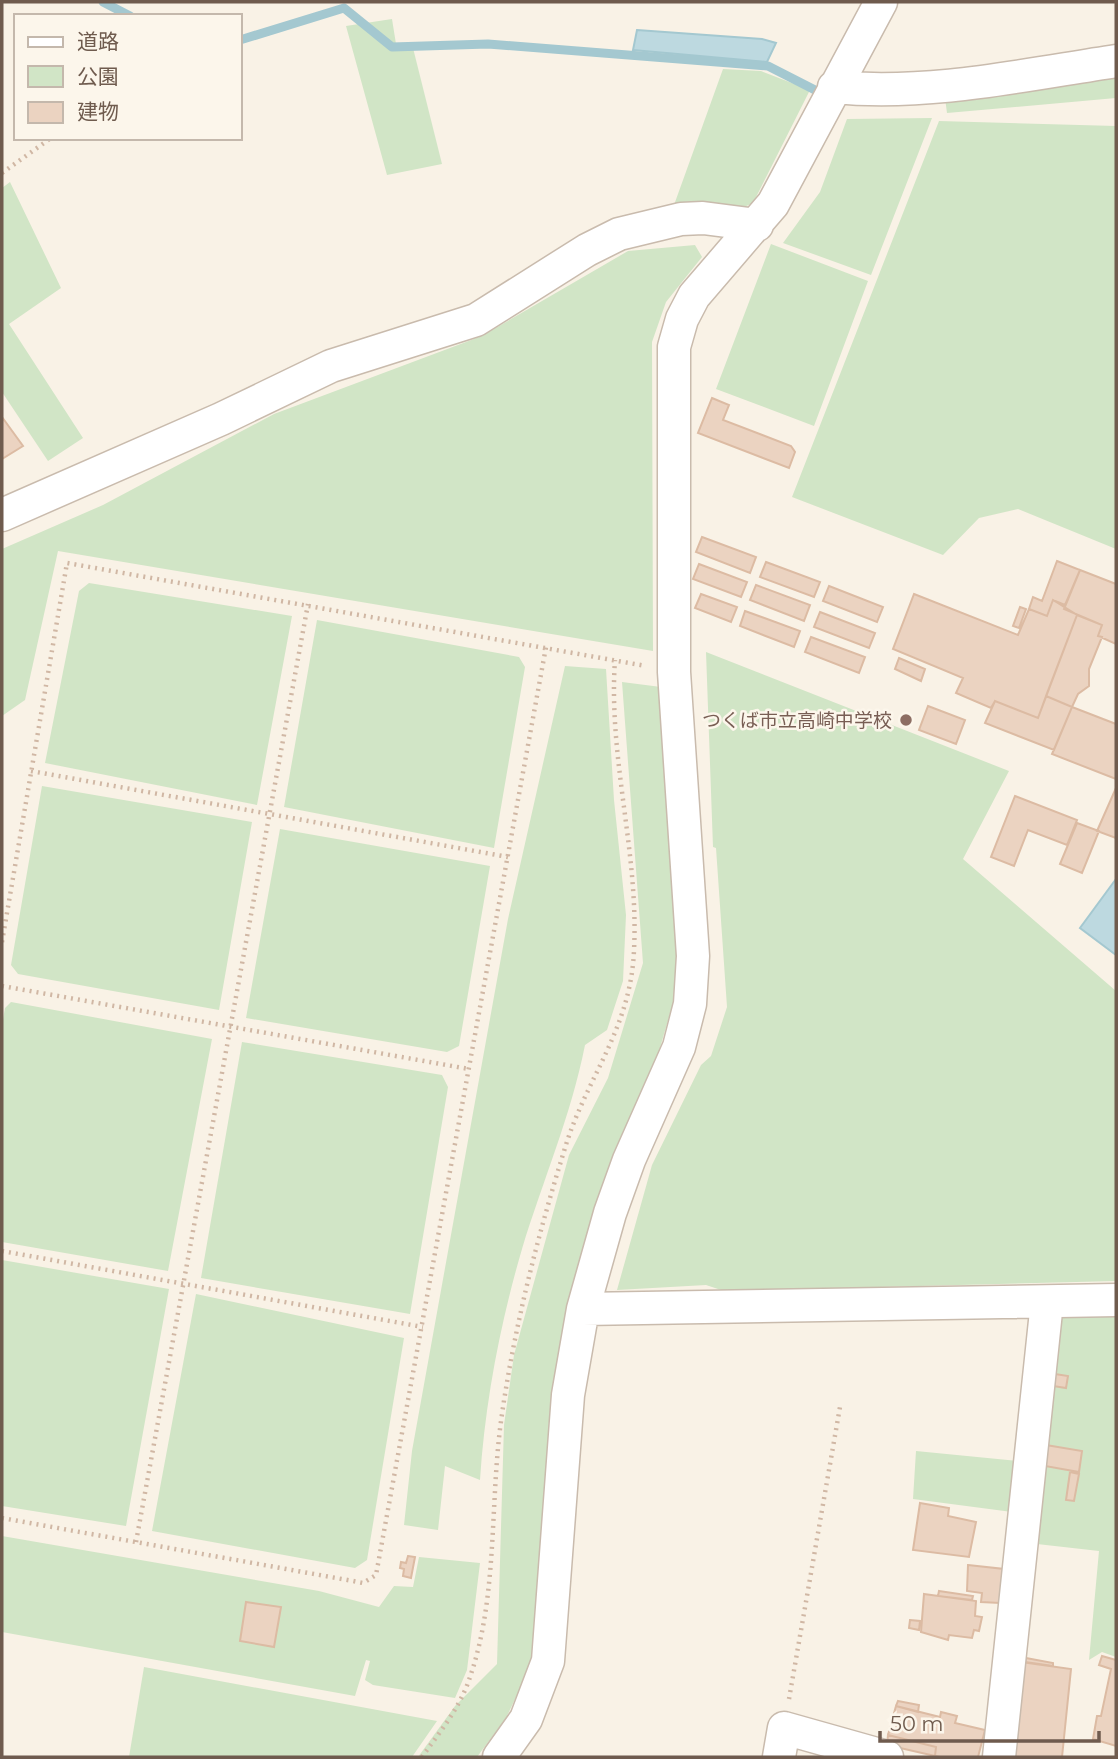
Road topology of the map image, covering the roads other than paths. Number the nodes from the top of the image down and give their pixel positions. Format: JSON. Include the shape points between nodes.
{"nodes":[{"id":1,"x":881,"y":2,"type":"edge"},
{"id":2,"x":1116,"y":61,"type":"edge"},
{"id":3,"x":834,"y":87,"type":"junction"},
{"id":4,"x":757,"y":225,"type":"junction"},
{"id":5,"x":2,"y":514,"type":"edge"},
{"id":6,"x":1116,"y":1300,"type":"edge"},
{"id":7,"x":1047,"y":1302,"type":"junction"},
{"id":8,"x":583,"y":1309,"type":"junction"},
{"id":9,"x":782,"y":1742,"type":"edge"},
{"id":10,"x":499,"y":1757,"type":"edge"},
{"id":11,"x":887,"y":1757,"type":"edge"},
{"id":12,"x":999,"y":1757,"type":"edge"}],
"edges":[{"from":1,"to":3,"type":"street"},
{"from":2,"to":3,"type":"street","via":[[925,90]]},
{"from":3,"to":4,"type":"street","via":[[785,183]]},
{"from":4,"to":5,"type":"street","via":[[681,219],[619,234],[476,320],[331,366]]},
{"from":4,"to":8,"type":"street","via":[[694,296],[681,319],[674,347],[674,672],[693,957],[690,1004],[679,1047],[614,1203]]},
{"from":6,"to":7,"type":"street"},
{"from":7,"to":8,"type":"street"},
{"from":7,"to":12,"type":"street"},
{"from":8,"to":10,"type":"street","via":[[568,1395],[548,1661],[526,1719]]},
{"from":9,"to":11,"type":"street"}]}
